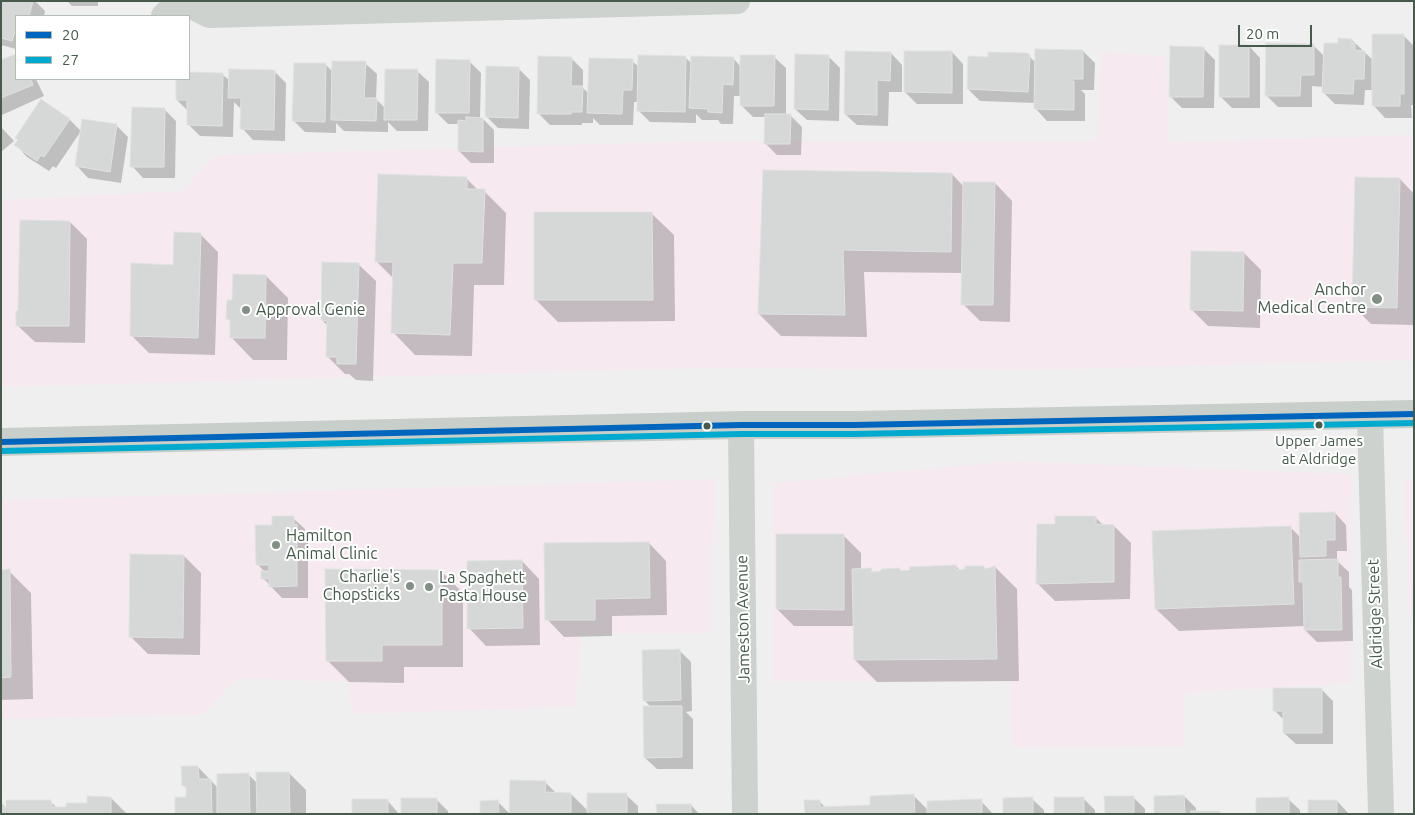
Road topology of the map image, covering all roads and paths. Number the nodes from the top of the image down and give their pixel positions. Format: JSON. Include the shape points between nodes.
{"nodes":[{"id":1,"x":181,"y":1,"type":"edge"},
{"id":2,"x":737,"y":1,"type":"edge"},
{"id":3,"x":165,"y":15,"type":"edge"},
{"id":4,"x":1414,"y":414,"type":"edge"},
{"id":5,"x":1370,"y":415,"type":"junction"},
{"id":6,"x":741,"y":425,"type":"junction"},
{"id":7,"x":1,"y":442,"type":"edge"},
{"id":8,"x":745,"y":814,"type":"edge"},
{"id":9,"x":1381,"y":814,"type":"edge"}],
"edges":[{"from":1,"to":2,"type":"street","via":[[209,15]]},
{"from":1,"to":3,"type":"street"},
{"from":4,"to":5,"type":"main road"},
{"from":5,"to":6,"type":"main road"},
{"from":5,"to":9,"type":"street","name":"Aldridge Street"},
{"from":6,"to":7,"type":"main road"},
{"from":6,"to":8,"type":"street","name":"Jameston Avenue"}]}
